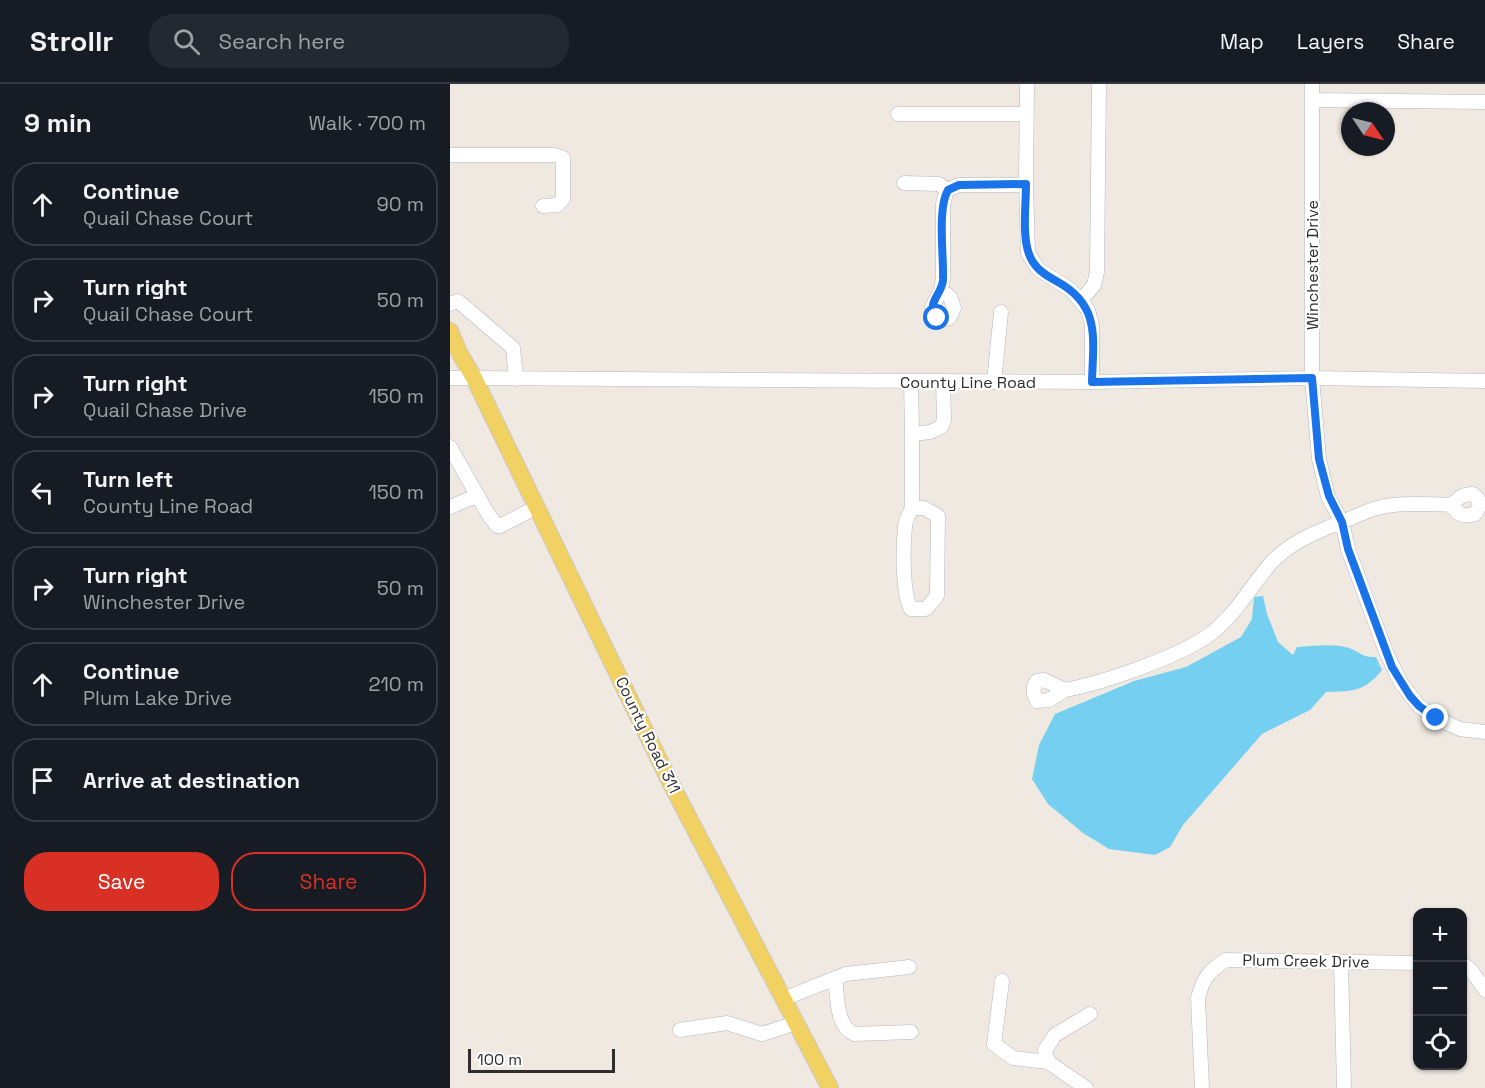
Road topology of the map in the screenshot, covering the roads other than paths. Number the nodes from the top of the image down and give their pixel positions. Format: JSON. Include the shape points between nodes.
{"nodes":[{"id":1,"x":1027,"y":84,"type":"edge"},
{"id":2,"x":1099,"y":84,"type":"edge"},
{"id":3,"x":1312,"y":84,"type":"edge"},
{"id":4,"x":1313,"y":100,"type":"junction"},
{"id":5,"x":1485,"y":102,"type":"edge"},
{"id":6,"x":898,"y":114,"type":"dead end"},
{"id":7,"x":1026,"y":114,"type":"junction"},
{"id":8,"x":450,"y":155,"type":"edge"},
{"id":9,"x":904,"y":183,"type":"dead end"},
{"id":10,"x":1026,"y":184,"type":"junction"},
{"id":11,"x":948,"y":190,"type":"junction"},
{"id":12,"x":543,"y":206,"type":"dead end"},
{"id":13,"x":941,"y":290,"type":"dead end"},
{"id":14,"x":1081,"y":300,"type":"junction"},
{"id":15,"x":450,"y":304,"type":"edge"},
{"id":16,"x":1001,"y":312,"type":"dead end"},
{"id":17,"x":450,"y":330,"type":"edge"},
{"id":18,"x":450,"y":378,"type":"edge"},
{"id":19,"x":474,"y":378,"type":"junction"},
{"id":20,"x":1312,"y":378,"type":"junction"},
{"id":21,"x":516,"y":379,"type":"junction"},
{"id":22,"x":912,"y":381,"type":"junction"},
{"id":23,"x":943,"y":381,"type":"junction"},
{"id":24,"x":1485,"y":381,"type":"edge"},
{"id":25,"x":994,"y":382,"type":"junction"},
{"id":26,"x":1092,"y":382,"type":"junction"},
{"id":27,"x":912,"y":434,"type":"junction"},
{"id":28,"x":450,"y":447,"type":"edge"},
{"id":29,"x":478,"y":495,"type":"junction"},
{"id":30,"x":1452,"y":505,"type":"dead end"},
{"id":31,"x":450,"y":507,"type":"edge"},
{"id":32,"x":537,"y":507,"type":"junction"},
{"id":33,"x":912,"y":508,"type":"junction"},
{"id":34,"x":1342,"y":522,"type":"junction"},
{"id":35,"x":1065,"y":690,"type":"dead end"},
{"id":36,"x":1485,"y":732,"type":"edge"},
{"id":37,"x":1341,"y":962,"type":"junction"},
{"id":38,"x":1413,"y":963,"type":"edge"},
{"id":39,"x":909,"y":967,"type":"dead end"},
{"id":40,"x":1467,"y":967,"type":"edge"},
{"id":41,"x":835,"y":978,"type":"junction"},
{"id":42,"x":1002,"y":981,"type":"dead end"},
{"id":43,"x":1485,"y":990,"type":"edge"},
{"id":44,"x":783,"y":999,"type":"junction"},
{"id":45,"x":1090,"y":1014,"type":"dead end"},
{"id":46,"x":796,"y":1023,"type":"junction"},
{"id":47,"x":680,"y":1030,"type":"dead end"},
{"id":48,"x":911,"y":1032,"type":"dead end"},
{"id":49,"x":1048,"y":1062,"type":"junction"},
{"id":50,"x":830,"y":1088,"type":"edge"},
{"id":51,"x":1086,"y":1088,"type":"edge"},
{"id":52,"x":1202,"y":1088,"type":"edge"},
{"id":53,"x":1344,"y":1088,"type":"edge"}],
"edges":[{"from":1,"to":7,"type":"street"},
{"from":2,"to":14,"type":"street","via":[[1097,272],[1094,285]]},
{"from":3,"to":4,"type":"street","name":"Winchester Drive"},
{"from":4,"to":5,"type":"street"},
{"from":4,"to":20,"type":"street","name":"Winchester Drive"},
{"from":6,"to":7,"type":"street"},
{"from":7,"to":10,"type":"street"},
{"from":8,"to":12,"type":"street","via":[[555,154],[563,158],[563,200],[557,205]]},
{"from":9,"to":11,"type":"street","via":[[939,184]]},
{"from":10,"to":11,"type":"street","via":[[959,185]]},
{"from":10,"to":14,"type":"street","via":[[1028,253],[1038,269]]},
{"from":11,"to":13,"type":"street","via":[[943,204]]},
{"from":14,"to":26,"type":"street","via":[[1092,325]]},
{"from":15,"to":21,"type":"street","via":[[458,301],[513,348]]},
{"from":16,"to":25,"type":"street"},
{"from":17,"to":19,"type":"main road","name":"County Road 311"},
{"from":18,"to":19,"type":"street","name":"County Line Road"},
{"from":19,"to":21,"type":"street","name":"County Line Road"},
{"from":19,"to":32,"type":"main road","name":"County Road 311"},
{"from":20,"to":24,"type":"street","name":"County Line Road"},
{"from":20,"to":26,"type":"street","name":"County Line Road"},
{"from":20,"to":34,"type":"street","name":"Winchester Drive","via":[[1317,446],[1329,496]]},
{"from":21,"to":22,"type":"street","name":"County Line Road"},
{"from":22,"to":23,"type":"street","name":"County Line Road"},
{"from":22,"to":27,"type":"street"},
{"from":23,"to":25,"type":"street","name":"County Line Road"},
{"from":23,"to":27,"type":"street","via":[[941,427]]},
{"from":25,"to":26,"type":"street","name":"County Line Road"},
{"from":27,"to":33,"type":"street"},
{"from":28,"to":29,"type":"street"},
{"from":29,"to":31,"type":"street"},
{"from":29,"to":32,"type":"street","via":[[497,526]]},
{"from":30,"to":34,"type":"street","via":[[1393,505],[1361,512]]},
{"from":32,"to":44,"type":"main road","name":"County Road 311","via":[[668,778]]},
{"from":33,"to":33,"type":"street","via":[[924,508],[938,516],[937,596],[926,609],[911,609],[905,587],[905,524]]},
{"from":34,"to":35,"type":"street","via":[[1316,531],[1281,554],[1228,619],[1208,636],[1137,668]]},
{"from":34,"to":36,"type":"street","name":"Winchester Drive","via":[[1348,549],[1401,683],[1419,706],[1436,718],[1460,729]]},
{"from":37,"to":38,"type":"street","name":"Plum Creek Drive"},
{"from":37,"to":52,"type":"street","name":"Plum Creek Drive","via":[[1226,960],[1211,970],[1198,998]]},
{"from":37,"to":53,"type":"street"},
{"from":39,"to":41,"type":"street"},
{"from":40,"to":43,"type":"street"},
{"from":41,"to":44,"type":"street"},
{"from":41,"to":48,"type":"street","via":[[841,1021],[846,1030],[854,1034]]},
{"from":42,"to":49,"type":"street","via":[[994,1044],[1013,1058]]},
{"from":44,"to":46,"type":"main road","name":"County Road 311"},
{"from":45,"to":49,"type":"street","via":[[1055,1035],[1045,1050]]},
{"from":46,"to":47,"type":"street","via":[[762,1034],[727,1023]]},
{"from":46,"to":50,"type":"main road","name":"County Road 311"},
{"from":49,"to":51,"type":"street"}]}
